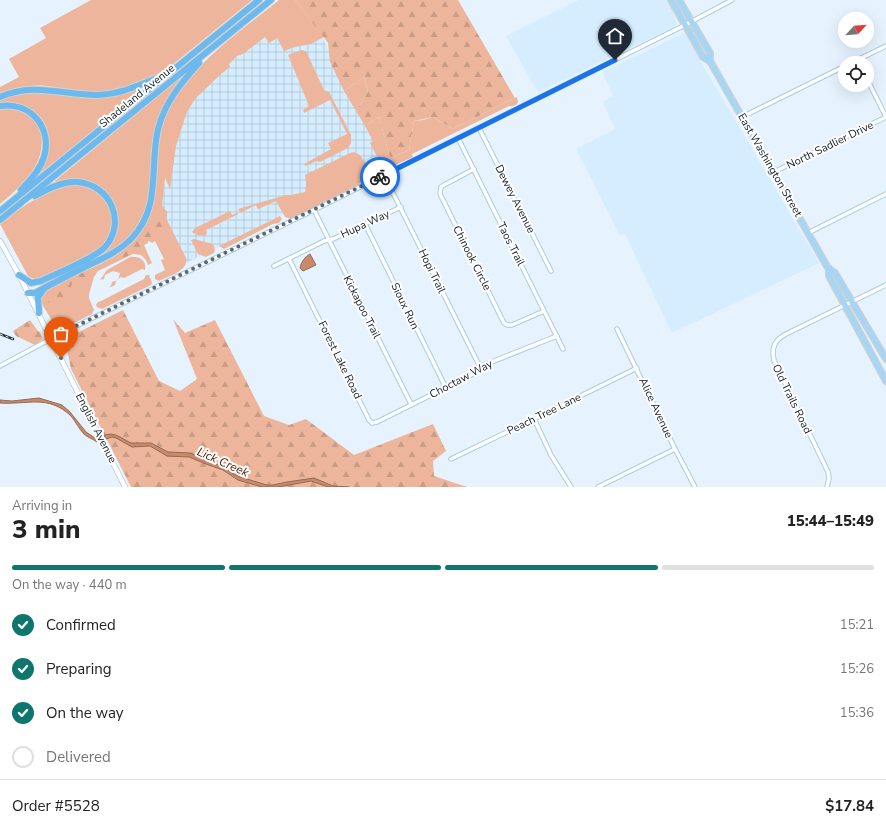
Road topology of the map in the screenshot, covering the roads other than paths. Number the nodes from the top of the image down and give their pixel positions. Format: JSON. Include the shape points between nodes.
{"nodes":[{"id":1,"x":259,"y":0,"type":"edge"},
{"id":2,"x":271,"y":0,"type":"edge"},
{"id":3,"x":671,"y":0,"type":"edge"},
{"id":4,"x":679,"y":0,"type":"edge"},
{"id":5,"x":732,"y":0,"type":"edge"},
{"id":6,"x":692,"y":22,"type":"junction"},
{"id":7,"x":685,"y":25,"type":"junction"},
{"id":8,"x":214,"y":46,"type":"junction"},
{"id":9,"x":886,"y":46,"type":"edge"},
{"id":10,"x":867,"y":56,"type":"edge"},
{"id":11,"x":710,"y":61,"type":"junction"},
{"id":12,"x":838,"y":69,"type":"edge"},
{"id":13,"x":169,"y":73,"type":"junction"},
{"id":14,"x":874,"y":92,"type":"edge"},
{"id":15,"x":0,"y":97,"type":"edge"},
{"id":16,"x":0,"y":106,"type":"edge"},
{"id":17,"x":742,"y":117,"type":"junction"},
{"id":18,"x":886,"y":117,"type":"edge"},
{"id":19,"x":479,"y":128,"type":"junction"},
{"id":20,"x":458,"y":138,"type":"junction"},
{"id":21,"x":474,"y":169,"type":"junction"},
{"id":22,"x":774,"y":172,"type":"junction"},
{"id":23,"x":384,"y":175,"type":"junction"},
{"id":24,"x":886,"y":194,"type":"edge"},
{"id":25,"x":8,"y":205,"type":"junction"},
{"id":26,"x":16,"y":207,"type":"junction"},
{"id":27,"x":400,"y":208,"type":"junction"},
{"id":28,"x":314,"y":210,"type":"junction"},
{"id":29,"x":1,"y":215,"type":"edge"},
{"id":30,"x":365,"y":224,"type":"junction"},
{"id":31,"x":808,"y":233,"type":"junction"},
{"id":32,"x":0,"y":240,"type":"edge"},
{"id":33,"x":329,"y":240,"type":"junction"},
{"id":34,"x":289,"y":259,"type":"junction"},
{"id":35,"x":274,"y":266,"type":"dead end"},
{"id":36,"x":551,"y":271,"type":"dead end"},
{"id":37,"x":19,"y":275,"type":"junction"},
{"id":38,"x":43,"y":284,"type":"junction"},
{"id":39,"x":886,"y":285,"type":"edge"},
{"id":40,"x":28,"y":293,"type":"junction"},
{"id":41,"x":848,"y":303,"type":"junction"},
{"id":42,"x":544,"y":311,"type":"junction"},
{"id":43,"x":39,"y":313,"type":"junction"},
{"id":44,"x":617,"y":329,"type":"dead end"},
{"id":45,"x":557,"y":336,"type":"junction"},
{"id":46,"x":51,"y":339,"type":"junction"},
{"id":47,"x":564,"y":349,"type":"dead end"},
{"id":48,"x":886,"y":359,"type":"edge"},
{"id":49,"x":0,"y":366,"type":"edge"},
{"id":50,"x":479,"y":367,"type":"junction"},
{"id":51,"x":636,"y":368,"type":"junction"},
{"id":52,"x":886,"y":381,"type":"edge"},
{"id":53,"x":446,"y":388,"type":"junction"},
{"id":54,"x":411,"y":404,"type":"junction"},
{"id":55,"x":534,"y":419,"type":"junction"},
{"id":56,"x":675,"y":449,"type":"junction"},
{"id":57,"x":451,"y":459,"type":"dead end"},
{"id":58,"x":125,"y":487,"type":"edge"},
{"id":59,"x":571,"y":487,"type":"edge"},
{"id":60,"x":598,"y":487,"type":"edge"},
{"id":61,"x":695,"y":487,"type":"edge"},
{"id":62,"x":827,"y":487,"type":"edge"}],
"edges":[{"from":1,"to":13,"type":"highway","name":"Shadeland Avenue"},
{"from":2,"to":8,"type":"highway","name":"Shadeland Avenue"},
{"from":3,"to":7,"type":"main road","name":"East Washington Street"},
{"from":4,"to":6,"type":"main road","name":"East Washington Street"},
{"from":5,"to":6,"type":"street"},
{"from":6,"to":7,"type":"street"},
{"from":6,"to":11,"type":"main road","name":"East Washington Street","via":[[710,53]]},
{"from":7,"to":11,"type":"main road","name":"East Washington Street","via":[[703,57]]},
{"from":7,"to":19,"type":"street"},
{"from":8,"to":26,"type":"highway","name":"Shadeland Avenue"},
{"from":8,"to":38,"type":"highway","via":[[180,84],[164,111],[155,144],[152,202],[139,230],[115,252]]},
{"from":9,"to":10,"type":"street"},
{"from":11,"to":17,"type":"main road","name":"East Washington Street"},
{"from":12,"to":17,"type":"street"},
{"from":13,"to":15,"type":"highway","via":[[138,87],[114,93],[87,94],[31,89]]},
{"from":13,"to":25,"type":"highway","name":"Shadeland Avenue"},
{"from":14,"to":18,"type":"street"},
{"from":16,"to":25,"type":"highway","via":[[18,107],[32,114],[42,126],[46,140],[40,168]]},
{"from":17,"to":22,"type":"main road","name":"East Washington Street"},
{"from":18,"to":22,"type":"street","name":"North Sadlier Drive"},
{"from":19,"to":20,"type":"street"},
{"from":19,"to":36,"type":"street","name":"Dewey Avenue"},
{"from":20,"to":21,"type":"street","name":"Taos Trail"},
{"from":20,"to":23,"type":"street"},
{"from":21,"to":42,"type":"street","name":"Taos Trail"},
{"from":21,"to":42,"type":"street","name":"Chinook Circle","via":[[440,187],[440,194],[504,323],[512,325]]},
{"from":22,"to":31,"type":"main road","name":"East Washington Street"},
{"from":23,"to":27,"type":"street","name":"Hopi Trail"},
{"from":23,"to":28,"type":"street"},
{"from":24,"to":31,"type":"street"},
{"from":25,"to":29,"type":"highway"},
{"from":26,"to":29,"type":"highway"},
{"from":26,"to":38,"type":"highway","via":[[47,190],[76,182],[97,188],[106,195],[113,207],[114,228],[110,240],[103,249]]},
{"from":27,"to":30,"type":"street","name":"Hupa Way"},
{"from":27,"to":50,"type":"street","name":"Hopi Trail"},
{"from":28,"to":33,"type":"street","name":"Kickapoo Trail"},
{"from":28,"to":46,"type":"street"},
{"from":30,"to":33,"type":"street","name":"Hupa Way"},
{"from":30,"to":53,"type":"street","name":"Sioux Run"},
{"from":31,"to":41,"type":"main road","name":"East Washington Street","via":[[829,269],[835,273]]},
{"from":32,"to":37,"type":"street","name":"English Avenue"},
{"from":33,"to":34,"type":"street"},
{"from":33,"to":54,"type":"street","name":"Kickapoo Trail"},
{"from":34,"to":35,"type":"street"},
{"from":34,"to":54,"type":"street","name":"Forest Lake Road","via":[[369,420],[372,423],[377,422]]},
{"from":37,"to":38,"type":"highway","via":[[31,283]]},
{"from":37,"to":40,"type":"street","name":"English Avenue"},
{"from":38,"to":40,"type":"highway","via":[[35,293]]},
{"from":38,"to":43,"type":"highway","via":[[38,298]]},
{"from":39,"to":41,"type":"street"},
{"from":40,"to":43,"type":"street","name":"English Avenue"},
{"from":41,"to":48,"type":"main road","name":"East Washington Street"},
{"from":41,"to":52,"type":"main road","name":"East Washington Street","via":[[862,338]]},
{"from":41,"to":62,"type":"street","name":"Old Trails Road","via":[[782,336],[775,343],[772,354],[828,472]]},
{"from":42,"to":45,"type":"street","name":"Taos Trail"},
{"from":43,"to":46,"type":"street","name":"English Avenue"},
{"from":44,"to":51,"type":"street","name":"Alice Avenue"},
{"from":45,"to":47,"type":"street","name":"Taos Trail"},
{"from":45,"to":50,"type":"street","name":"Choctaw Way"},
{"from":46,"to":49,"type":"street"},
{"from":46,"to":58,"type":"street","name":"English Avenue"},
{"from":50,"to":53,"type":"street","name":"Choctaw Way","via":[[475,373]]},
{"from":51,"to":55,"type":"street","name":"Peach Tree Lane"},
{"from":51,"to":56,"type":"street","name":"Alice Avenue"},
{"from":53,"to":54,"type":"street","name":"Choctaw Way"},
{"from":55,"to":57,"type":"street","name":"Peach Tree Lane"},
{"from":55,"to":59,"type":"street","via":[[551,455]]},
{"from":56,"to":60,"type":"street"},
{"from":56,"to":61,"type":"street","name":"Alice Avenue"}]}
